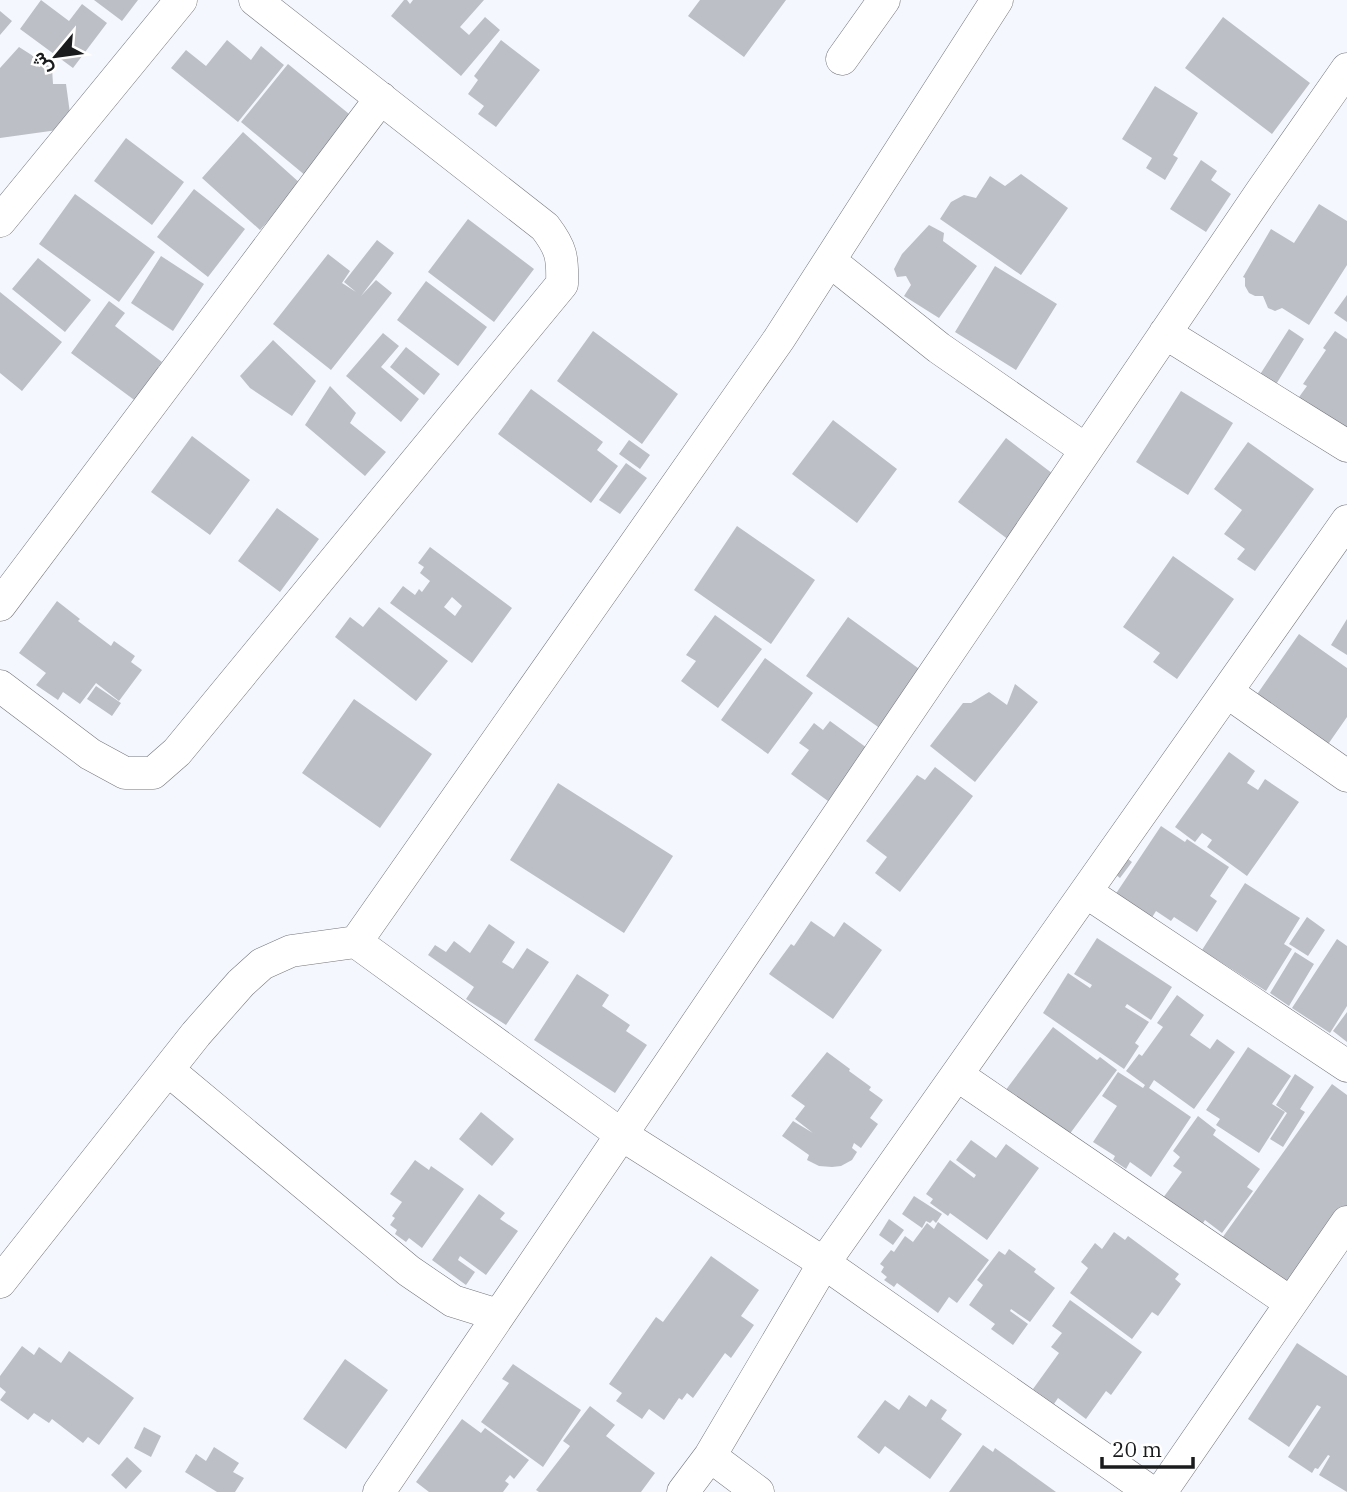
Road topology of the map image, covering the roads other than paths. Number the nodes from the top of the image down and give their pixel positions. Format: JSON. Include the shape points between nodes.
{"nodes":[{"id":1,"x":181,"y":0,"type":"edge"},
{"id":2,"x":256,"y":0,"type":"edge"},
{"id":3,"x":884,"y":0,"type":"edge"},
{"id":4,"x":997,"y":0,"type":"edge"},
{"id":5,"x":842,"y":59,"type":"dead end"},
{"id":6,"x":1347,"y":69,"type":"edge"},
{"id":7,"x":381,"y":98,"type":"junction"},
{"id":8,"x":0,"y":221,"type":"edge"},
{"id":9,"x":830,"y":261,"type":"junction"},
{"id":10,"x":1165,"y":334,"type":"junction"},
{"id":11,"x":1347,"y":446,"type":"edge"},
{"id":12,"x":1086,"y":450,"type":"junction"},
{"id":13,"x":1347,"y":521,"type":"edge"},
{"id":14,"x":0,"y":605,"type":"edge"},
{"id":15,"x":0,"y":686,"type":"edge"},
{"id":16,"x":1227,"y":692,"type":"junction"},
{"id":17,"x":1347,"y":776,"type":"edge"},
{"id":18,"x":1086,"y":892,"type":"junction"},
{"id":19,"x":356,"y":942,"type":"junction"},
{"id":20,"x":1347,"y":1066,"type":"edge"},
{"id":21,"x":168,"y":1070,"type":"junction"},
{"id":22,"x":957,"y":1075,"type":"junction"},
{"id":23,"x":622,"y":1135,"type":"junction"},
{"id":24,"x":1347,"y":1222,"type":"edge"},
{"id":25,"x":824,"y":1263,"type":"junction"},
{"id":26,"x":0,"y":1282,"type":"edge"},
{"id":27,"x":1291,"y":1303,"type":"junction"},
{"id":28,"x":498,"y":1315,"type":"junction"},
{"id":29,"x":710,"y":1456,"type":"junction"},
{"id":30,"x":379,"y":1492,"type":"edge"},
{"id":31,"x":683,"y":1492,"type":"edge"},
{"id":32,"x":758,"y":1492,"type":"edge"},
{"id":33,"x":1151,"y":1492,"type":"edge"},
{"id":34,"x":1161,"y":1492,"type":"edge"}],
"edges":[{"from":1,"to":8,"type":"street"},
{"from":2,"to":7,"type":"street"},
{"from":3,"to":5,"type":"street"},
{"from":4,"to":9,"type":"street"},
{"from":6,"to":10,"type":"street"},
{"from":7,"to":14,"type":"street"},
{"from":7,"to":15,"type":"street","via":[[545,227],[563,260],[562,284],[177,752],[153,773],[125,773],[90,754]]},
{"from":9,"to":12,"type":"street","via":[[939,348]]},
{"from":9,"to":19,"type":"street"},
{"from":10,"to":11,"type":"street"},
{"from":10,"to":12,"type":"street"},
{"from":12,"to":23,"type":"street"},
{"from":13,"to":16,"type":"street"},
{"from":16,"to":17,"type":"street"},
{"from":16,"to":18,"type":"street"},
{"from":18,"to":20,"type":"street"},
{"from":18,"to":22,"type":"street"},
{"from":19,"to":21,"type":"street","via":[[292,951],[262,964]]},
{"from":19,"to":23,"type":"street"},
{"from":21,"to":26,"type":"street"},
{"from":21,"to":28,"type":"street","via":[[409,1271],[453,1301]]},
{"from":22,"to":25,"type":"street"},
{"from":22,"to":27,"type":"street"},
{"from":23,"to":25,"type":"street"},
{"from":23,"to":28,"type":"street"},
{"from":24,"to":27,"type":"street"},
{"from":25,"to":29,"type":"street"},
{"from":25,"to":33,"type":"street"},
{"from":27,"to":34,"type":"street"},
{"from":28,"to":30,"type":"street"},
{"from":29,"to":31,"type":"street"},
{"from":29,"to":32,"type":"street"}]}
